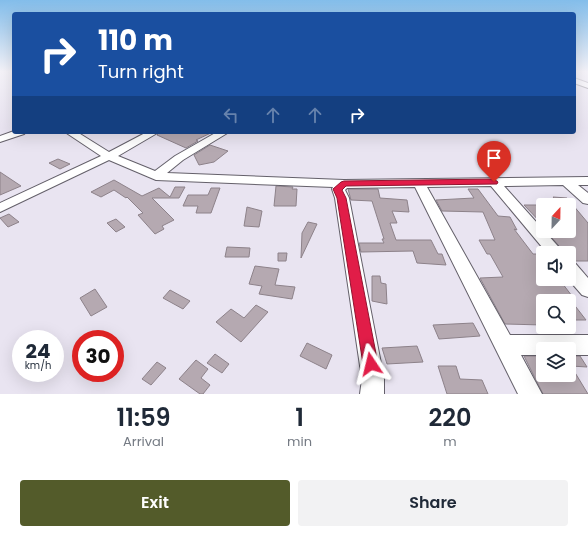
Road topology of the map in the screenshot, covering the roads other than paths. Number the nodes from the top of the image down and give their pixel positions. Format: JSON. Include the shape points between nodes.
{"nodes":[{"id":1,"x":16,"y":134,"type":"edge"},
{"id":2,"x":73,"y":134,"type":"edge"},
{"id":3,"x":150,"y":134,"type":"edge"},
{"id":4,"x":221,"y":134,"type":"edge"},
{"id":5,"x":0,"y":140,"type":"edge"},
{"id":6,"x":109,"y":156,"type":"junction"},
{"id":7,"x":156,"y":176,"type":"junction"},
{"id":8,"x":566,"y":181,"type":"junction"},
{"id":9,"x":588,"y":181,"type":"edge"},
{"id":10,"x":494,"y":182,"type":"junction"},
{"id":11,"x":419,"y":183,"type":"junction"},
{"id":12,"x":344,"y":184,"type":"junction"},
{"id":13,"x":588,"y":200,"type":"edge"},
{"id":14,"x":0,"y":208,"type":"edge"},
{"id":15,"x":550,"y":246,"type":"edge"},
{"id":16,"x":576,"y":276,"type":"edge"},
{"id":17,"x":588,"y":290,"type":"edge"},
{"id":18,"x":505,"y":345,"type":"junction"},
{"id":19,"x":588,"y":345,"type":"edge"},
{"id":20,"x":372,"y":394,"type":"edge"},
{"id":21,"x":530,"y":394,"type":"edge"}],
"edges":[{"from":1,"to":5,"type":"street"},
{"from":2,"to":6,"type":"street"},
{"from":3,"to":6,"type":"street"},
{"from":4,"to":7,"type":"street","via":[[179,158]]},
{"from":6,"to":7,"type":"street"},
{"from":6,"to":14,"type":"street"},
{"from":7,"to":12,"type":"street"},
{"from":8,"to":9,"type":"street"},
{"from":8,"to":10,"type":"street"},
{"from":8,"to":13,"type":"street"},
{"from":10,"to":11,"type":"street"},
{"from":10,"to":15,"type":"street"},
{"from":11,"to":12,"type":"street"},
{"from":11,"to":18,"type":"street"},
{"from":12,"to":20,"type":"street","via":[[338,189],[342,198],[373,379]]},
{"from":16,"to":17,"type":"street"},
{"from":18,"to":19,"type":"street"},
{"from":18,"to":21,"type":"street"}]}
